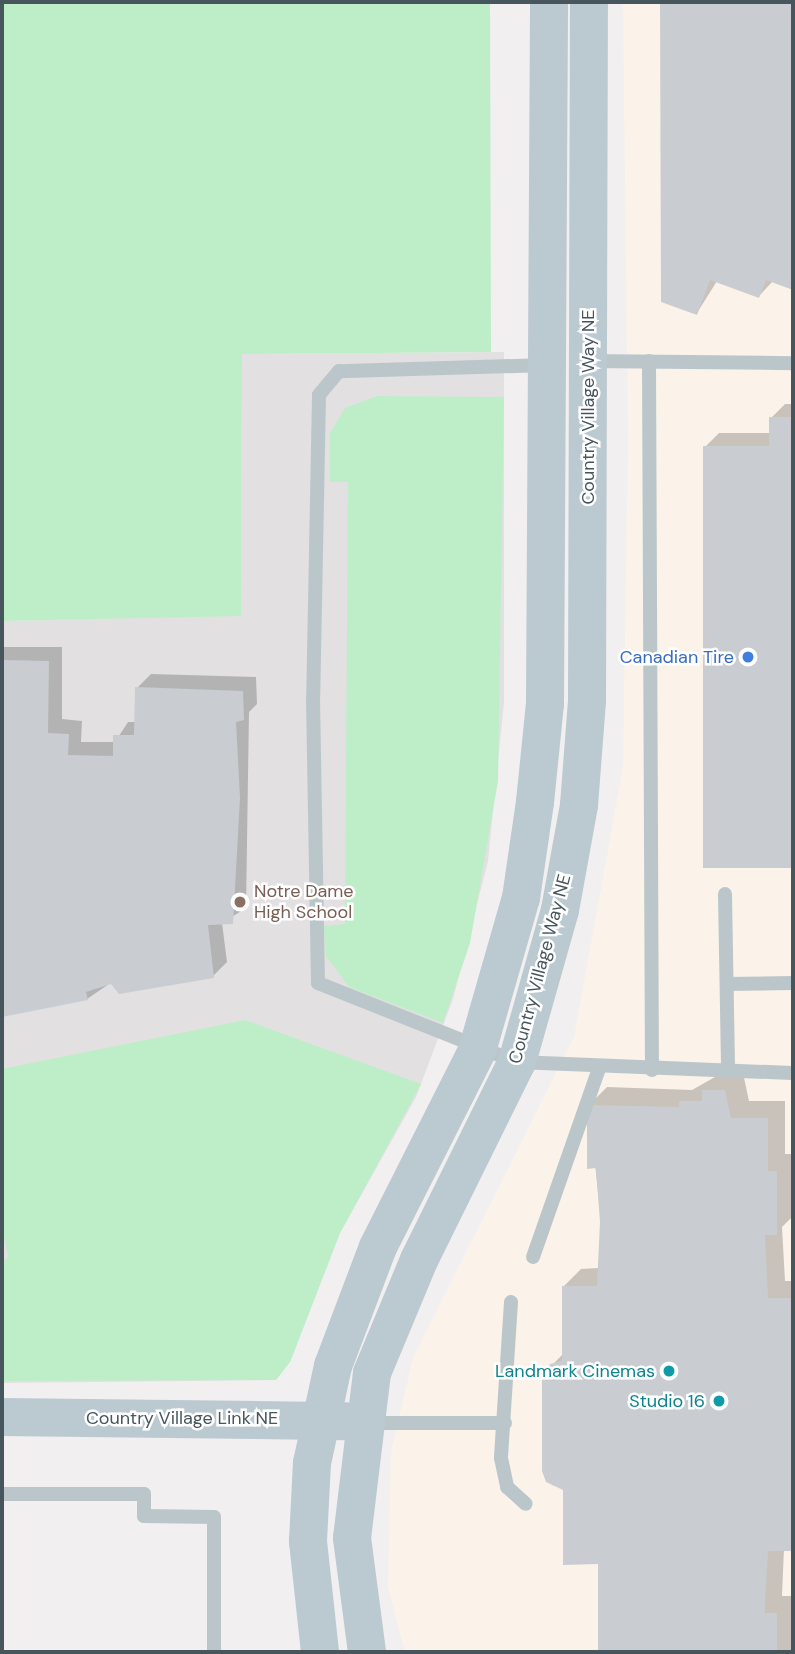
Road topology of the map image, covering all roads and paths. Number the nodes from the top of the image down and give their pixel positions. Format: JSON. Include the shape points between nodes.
{"nodes":[{"id":1,"x":549,"y":2,"type":"edge"},
{"id":2,"x":589,"y":2,"type":"edge"},
{"id":3,"x":649,"y":362,"type":"junction"},
{"id":4,"x":568,"y":363,"type":"junction"},
{"id":5,"x":793,"y":363,"type":"edge"},
{"id":6,"x":725,"y":894,"type":"dead end"},
{"id":7,"x":793,"y":983,"type":"edge"},
{"id":8,"x":727,"y":984,"type":"junction"},
{"id":9,"x":477,"y":1051,"type":"junction"},
{"id":10,"x":517,"y":1062,"type":"junction"},
{"id":11,"x":599,"y":1069,"type":"junction"},
{"id":12,"x":653,"y":1070,"type":"junction"},
{"id":13,"x":728,"y":1070,"type":"junction"},
{"id":14,"x":793,"y":1073,"type":"edge"},
{"id":15,"x":533,"y":1257,"type":"dead end"},
{"id":16,"x":511,"y":1302,"type":"dead end"},
{"id":17,"x":2,"y":1417,"type":"edge"},
{"id":18,"x":320,"y":1419,"type":"junction"},
{"id":19,"x":362,"y":1423,"type":"junction"},
{"id":20,"x":505,"y":1423,"type":"junction"},
{"id":21,"x":2,"y":1494,"type":"edge"},
{"id":22,"x":526,"y":1504,"type":"dead end"},
{"id":23,"x":214,"y":1652,"type":"edge"},
{"id":24,"x":320,"y":1652,"type":"edge"},
{"id":25,"x":367,"y":1652,"type":"edge"}],
"edges":[{"from":1,"to":4,"type":"street","name":"Country Village Way NE"},
{"from":2,"to":4,"type":"street","name":"Country Village Way NE"},
{"from":3,"to":4,"type":"lane"},
{"from":3,"to":5,"type":"lane"},
{"from":3,"to":12,"type":"lane"},
{"from":4,"to":9,"type":"street","name":"Country Village Way NE","via":[[535,802],[521,898]]},
{"from":4,"to":9,"type":"lane","via":[[339,371],[319,395],[313,698],[318,983]]},
{"from":4,"to":10,"type":"street","name":"Country Village Way NE","via":[[587,700],[579,805],[560,910]]},
{"from":6,"to":8,"type":"lane"},
{"from":7,"to":8,"type":"lane"},
{"from":8,"to":13,"type":"lane"},
{"from":9,"to":10,"type":"lane"},
{"from":9,"to":18,"type":"street","name":"Country Village Way NE","via":[[378,1247],[332,1366]]},
{"from":10,"to":11,"type":"lane"},
{"from":10,"to":19,"type":"street","name":"Country Village Way NE","via":[[390,1327]]},
{"from":11,"to":12,"type":"lane"},
{"from":11,"to":15,"type":"lane"},
{"from":12,"to":13,"type":"lane"},
{"from":13,"to":14,"type":"lane"},
{"from":16,"to":20,"type":"lane"},
{"from":17,"to":18,"type":"street","name":"Country Village Link NE"},
{"from":18,"to":19,"type":"street","name":"Country Village Link NE"},
{"from":18,"to":24,"type":"street","name":"Country Village Way NE","via":[[308,1541]]},
{"from":19,"to":20,"type":"lane"},
{"from":19,"to":25,"type":"street","name":"Country Village Way NE","via":[[352,1538]]},
{"from":20,"to":22,"type":"lane","via":[[501,1458],[507,1487]]},
{"from":21,"to":23,"type":"lane","via":[[144,1494],[144,1516],[214,1517]]}]}
